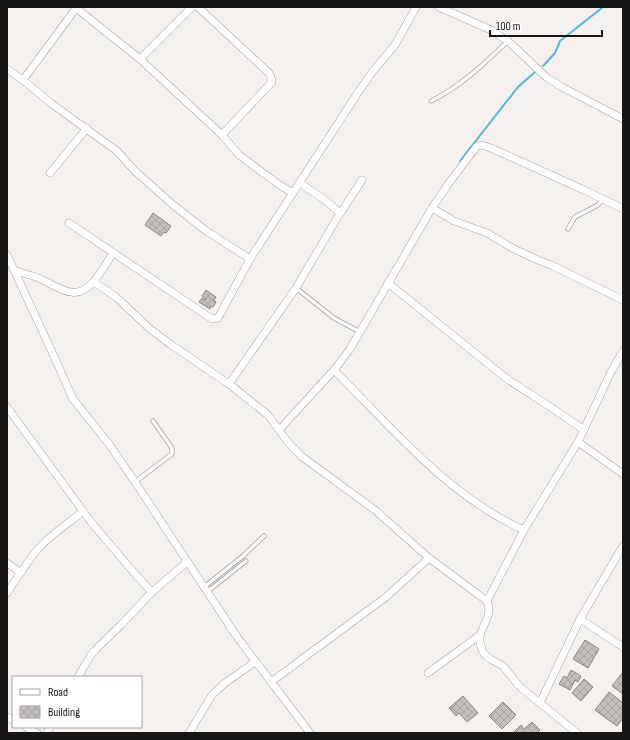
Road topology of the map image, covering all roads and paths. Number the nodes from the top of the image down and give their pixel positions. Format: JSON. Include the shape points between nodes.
{"nodes":[{"id":1,"x":192,"y":7,"type":"edge"},
{"id":2,"x":198,"y":7,"type":"edge"},
{"id":3,"x":416,"y":7,"type":"edge"},
{"id":4,"x":438,"y":7,"type":"edge"},
{"id":5,"x":77,"y":8,"type":"edge"},
{"id":6,"x":508,"y":42,"type":"junction"},
{"id":7,"x":140,"y":59,"type":"junction"},
{"id":8,"x":7,"y":69,"type":"edge"},
{"id":9,"x":23,"y":80,"type":"junction"},
{"id":10,"x":431,"y":102,"type":"dead end"},
{"id":11,"x":623,"y":119,"type":"edge"},
{"id":12,"x":87,"y":128,"type":"junction"},
{"id":13,"x":222,"y":135,"type":"junction"},
{"id":14,"x":50,"y":173,"type":"dead end"},
{"id":15,"x":362,"y":180,"type":"dead end"},
{"id":16,"x":300,"y":183,"type":"junction"},
{"id":17,"x":293,"y":193,"type":"junction"},
{"id":18,"x":603,"y":199,"type":"junction"},
{"id":19,"x":432,"y":208,"type":"junction"},
{"id":20,"x":623,"y":209,"type":"edge"},
{"id":21,"x":340,"y":213,"type":"junction"},
{"id":22,"x":69,"y":222,"type":"dead end"},
{"id":23,"x":568,"y":229,"type":"dead end"},
{"id":24,"x":113,"y":253,"type":"junction"},
{"id":25,"x":7,"y":255,"type":"edge"},
{"id":26,"x":250,"y":259,"type":"junction"},
{"id":27,"x":16,"y":271,"type":"junction"},
{"id":28,"x":94,"y":282,"type":"junction"},
{"id":29,"x":388,"y":284,"type":"junction"},
{"id":30,"x":296,"y":288,"type":"junction"},
{"id":31,"x":623,"y":300,"type":"edge"},
{"id":32,"x":360,"y":332,"type":"junction"},
{"id":33,"x":623,"y":351,"type":"edge"},
{"id":34,"x":334,"y":370,"type":"junction"},
{"id":35,"x":229,"y":384,"type":"junction"},
{"id":36,"x":7,"y":407,"type":"edge"},
{"id":37,"x":153,"y":421,"type":"dead end"},
{"id":38,"x":280,"y":429,"type":"junction"},
{"id":39,"x":584,"y":430,"type":"junction"},
{"id":40,"x":578,"y":442,"type":"junction"},
{"id":41,"x":623,"y":474,"type":"edge"},
{"id":42,"x":136,"y":482,"type":"junction"},
{"id":43,"x":83,"y":511,"type":"junction"},
{"id":44,"x":524,"y":530,"type":"junction"},
{"id":45,"x":264,"y":536,"type":"dead end"},
{"id":46,"x":623,"y":546,"type":"edge"},
{"id":47,"x":429,"y":558,"type":"junction"},
{"id":48,"x":246,"y":561,"type":"dead end"},
{"id":49,"x":187,"y":562,"type":"junction"},
{"id":50,"x":7,"y":563,"type":"edge"},
{"id":51,"x":20,"y":573,"type":"junction"},
{"id":52,"x":205,"y":589,"type":"junction"},
{"id":53,"x":152,"y":592,"type":"junction"},
{"id":54,"x":7,"y":593,"type":"edge"},
{"id":55,"x":487,"y":601,"type":"junction"},
{"id":56,"x":580,"y":619,"type":"junction"},
{"id":57,"x":480,"y":635,"type":"junction"},
{"id":58,"x":623,"y":648,"type":"edge"},
{"id":59,"x":255,"y":662,"type":"junction"},
{"id":60,"x":428,"y":673,"type":"dead end"},
{"id":61,"x":79,"y":676,"type":"edge"},
{"id":62,"x":271,"y":682,"type":"junction"},
{"id":63,"x":540,"y":703,"type":"junction"},
{"id":64,"x":28,"y":728,"type":"edge"},
{"id":65,"x":37,"y":733,"type":"edge"},
{"id":66,"x":189,"y":733,"type":"edge"},
{"id":67,"x":310,"y":733,"type":"edge"},
{"id":68,"x":577,"y":733,"type":"edge"}],
"edges":[{"from":1,"to":7,"type":"street"},
{"from":2,"to":13,"type":"street","via":[[269,73],[272,82]]},
{"from":3,"to":16,"type":"street","via":[[395,45],[359,91]]},
{"from":4,"to":6,"type":"street","via":[[491,30]]},
{"from":5,"to":7,"type":"street"},
{"from":5,"to":9,"type":"street"},
{"from":6,"to":10,"type":"lane","via":[[478,70]]},
{"from":6,"to":11,"type":"street","via":[[546,77]]},
{"from":7,"to":13,"type":"street"},
{"from":8,"to":9,"type":"street"},
{"from":9,"to":12,"type":"street"},
{"from":12,"to":14,"type":"street"},
{"from":12,"to":26,"type":"street","via":[[117,151],[135,171],[204,230]]},
{"from":13,"to":17,"type":"street","via":[[239,155]]},
{"from":15,"to":21,"type":"street"},
{"from":16,"to":17,"type":"street"},
{"from":16,"to":21,"type":"street"},
{"from":17,"to":26,"type":"street"},
{"from":18,"to":19,"type":"street","via":[[482,145],[477,146]]},
{"from":18,"to":20,"type":"street"},
{"from":18,"to":23,"type":"lane","via":[[598,205],[575,217]]},
{"from":19,"to":29,"type":"street"},
{"from":19,"to":31,"type":"street","via":[[454,221],[487,233],[514,249]]},
{"from":21,"to":30,"type":"street"},
{"from":22,"to":24,"type":"street"},
{"from":24,"to":26,"type":"street","via":[[212,319],[218,318]]},
{"from":24,"to":28,"type":"street"},
{"from":25,"to":27,"type":"street"},
{"from":27,"to":28,"type":"street","via":[[37,277],[69,293],[84,290]]},
{"from":27,"to":42,"type":"street","via":[[73,399]]},
{"from":28,"to":35,"type":"street","via":[[116,297],[150,329]]},
{"from":29,"to":32,"type":"street"},
{"from":29,"to":39,"type":"street","via":[[507,379]]},
{"from":30,"to":32,"type":"lane","via":[[334,318]]},
{"from":30,"to":35,"type":"street"},
{"from":32,"to":34,"type":"street"},
{"from":33,"to":39,"type":"street"},
{"from":34,"to":38,"type":"street"},
{"from":34,"to":44,"type":"street","via":[[416,453],[445,478],[488,512]]},
{"from":35,"to":38,"type":"street","via":[[268,415]]},
{"from":36,"to":43,"type":"street"},
{"from":37,"to":42,"type":"lane","via":[[172,448],[172,454]]},
{"from":38,"to":47,"type":"street","via":[[301,456],[375,510]]},
{"from":39,"to":40,"type":"street"},
{"from":40,"to":41,"type":"street"},
{"from":40,"to":44,"type":"street"},
{"from":42,"to":49,"type":"street"},
{"from":43,"to":51,"type":"street","via":[[38,549]]},
{"from":43,"to":53,"type":"street"},
{"from":44,"to":55,"type":"street"},
{"from":45,"to":52,"type":"lane"},
{"from":46,"to":56,"type":"street"},
{"from":47,"to":55,"type":"street"},
{"from":47,"to":62,"type":"street","via":[[386,597]]},
{"from":48,"to":52,"type":"lane"},
{"from":49,"to":52,"type":"street"},
{"from":49,"to":53,"type":"street"},
{"from":50,"to":51,"type":"street"},
{"from":51,"to":54,"type":"street"},
{"from":52,"to":59,"type":"street"},
{"from":53,"to":61,"type":"street","via":[[91,655]]},
{"from":55,"to":57,"type":"street","via":[[488,616]]},
{"from":56,"to":58,"type":"street"},
{"from":56,"to":63,"type":"street"},
{"from":57,"to":60,"type":"street"},
{"from":57,"to":63,"type":"street","via":[[482,650],[486,656],[504,666],[516,684]]},
{"from":59,"to":62,"type":"street"},
{"from":59,"to":66,"type":"street","via":[[212,695]]},
{"from":62,"to":67,"type":"street"},
{"from":63,"to":68,"type":"street"},
{"from":64,"to":65,"type":"street"}]}
